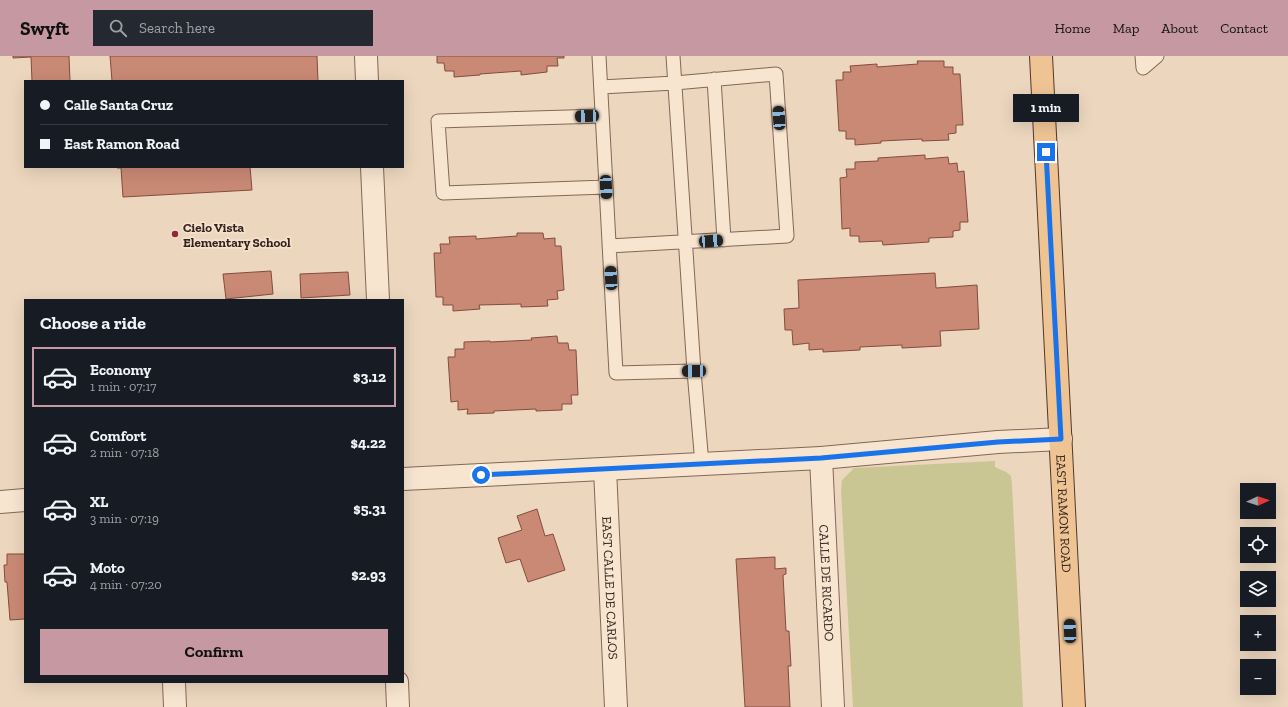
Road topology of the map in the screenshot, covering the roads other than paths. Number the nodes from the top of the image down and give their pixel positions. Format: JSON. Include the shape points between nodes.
{"nodes":[{"id":1,"x":366,"y":56,"type":"edge"},
{"id":2,"x":599,"y":56,"type":"edge"},
{"id":3,"x":673,"y":56,"type":"edge"},
{"id":4,"x":1041,"y":56,"type":"edge"},
{"id":5,"x":1142,"y":56,"type":"edge"},
{"id":6,"x":1157,"y":56,"type":"edge"},
{"id":7,"x":714,"y":79,"type":"junction"},
{"id":8,"x":367,"y":80,"type":"edge"},
{"id":9,"x":675,"y":83,"type":"junction"},
{"id":10,"x":601,"y":87,"type":"junction"},
{"id":11,"x":602,"y":116,"type":"junction"},
{"id":12,"x":372,"y":168,"type":"edge"},
{"id":13,"x":606,"y":187,"type":"junction"},
{"id":14,"x":724,"y":240,"type":"junction"},
{"id":15,"x":685,"y":242,"type":"junction"},
{"id":16,"x":610,"y":246,"type":"junction"},
{"id":17,"x":378,"y":299,"type":"edge"},
{"id":18,"x":694,"y":371,"type":"junction"},
{"id":19,"x":1061,"y":439,"type":"junction"},
{"id":20,"x":821,"y":458,"type":"junction"},
{"id":21,"x":702,"y":464,"type":"junction"},
{"id":22,"x":605,"y":469,"type":"junction"},
{"id":23,"x":404,"y":479,"type":"edge"},
{"id":24,"x":24,"y":500,"type":"edge"},
{"id":25,"x":0,"y":502,"type":"edge"},
{"id":26,"x":174,"y":683,"type":"edge"},
{"id":27,"x":397,"y":683,"type":"edge"},
{"id":28,"x":175,"y":707,"type":"edge"},
{"id":29,"x":398,"y":707,"type":"edge"},
{"id":30,"x":616,"y":707,"type":"edge"},
{"id":31,"x":833,"y":707,"type":"edge"},
{"id":32,"x":1074,"y":707,"type":"edge"}],
"edges":[{"from":1,"to":8,"type":"street"},
{"from":2,"to":10,"type":"lane"},
{"from":3,"to":9,"type":"lane"},
{"from":4,"to":19,"type":"main road","name":"EAST RAMON ROAD"},
{"from":5,"to":6,"type":"lane","via":[[1143,68]]},
{"from":7,"to":9,"type":"lane"},
{"from":7,"to":14,"type":"lane"},
{"from":7,"to":14,"type":"lane","via":[[776,74],[787,236]]},
{"from":9,"to":10,"type":"lane"},
{"from":9,"to":15,"type":"lane"},
{"from":10,"to":11,"type":"lane"},
{"from":11,"to":13,"type":"lane"},
{"from":11,"to":13,"type":"lane","via":[[438,121],[443,193]]},
{"from":12,"to":17,"type":"street"},
{"from":13,"to":16,"type":"lane"},
{"from":14,"to":15,"type":"lane"},
{"from":15,"to":16,"type":"lane"},
{"from":15,"to":18,"type":"lane"},
{"from":16,"to":18,"type":"lane","via":[[616,373]]},
{"from":18,"to":21,"type":"lane"},
{"from":19,"to":20,"type":"street"},
{"from":19,"to":32,"type":"main road","name":"EAST RAMON ROAD"},
{"from":20,"to":21,"type":"street"},
{"from":20,"to":31,"type":"street","name":"CALLE DE RICARDO"},
{"from":21,"to":22,"type":"street"},
{"from":22,"to":23,"type":"street"},
{"from":22,"to":30,"type":"street","name":"EAST CALLE DE CARLOS"},
{"from":24,"to":25,"type":"street"},
{"from":26,"to":28,"type":"street"},
{"from":27,"to":29,"type":"street"}]}
